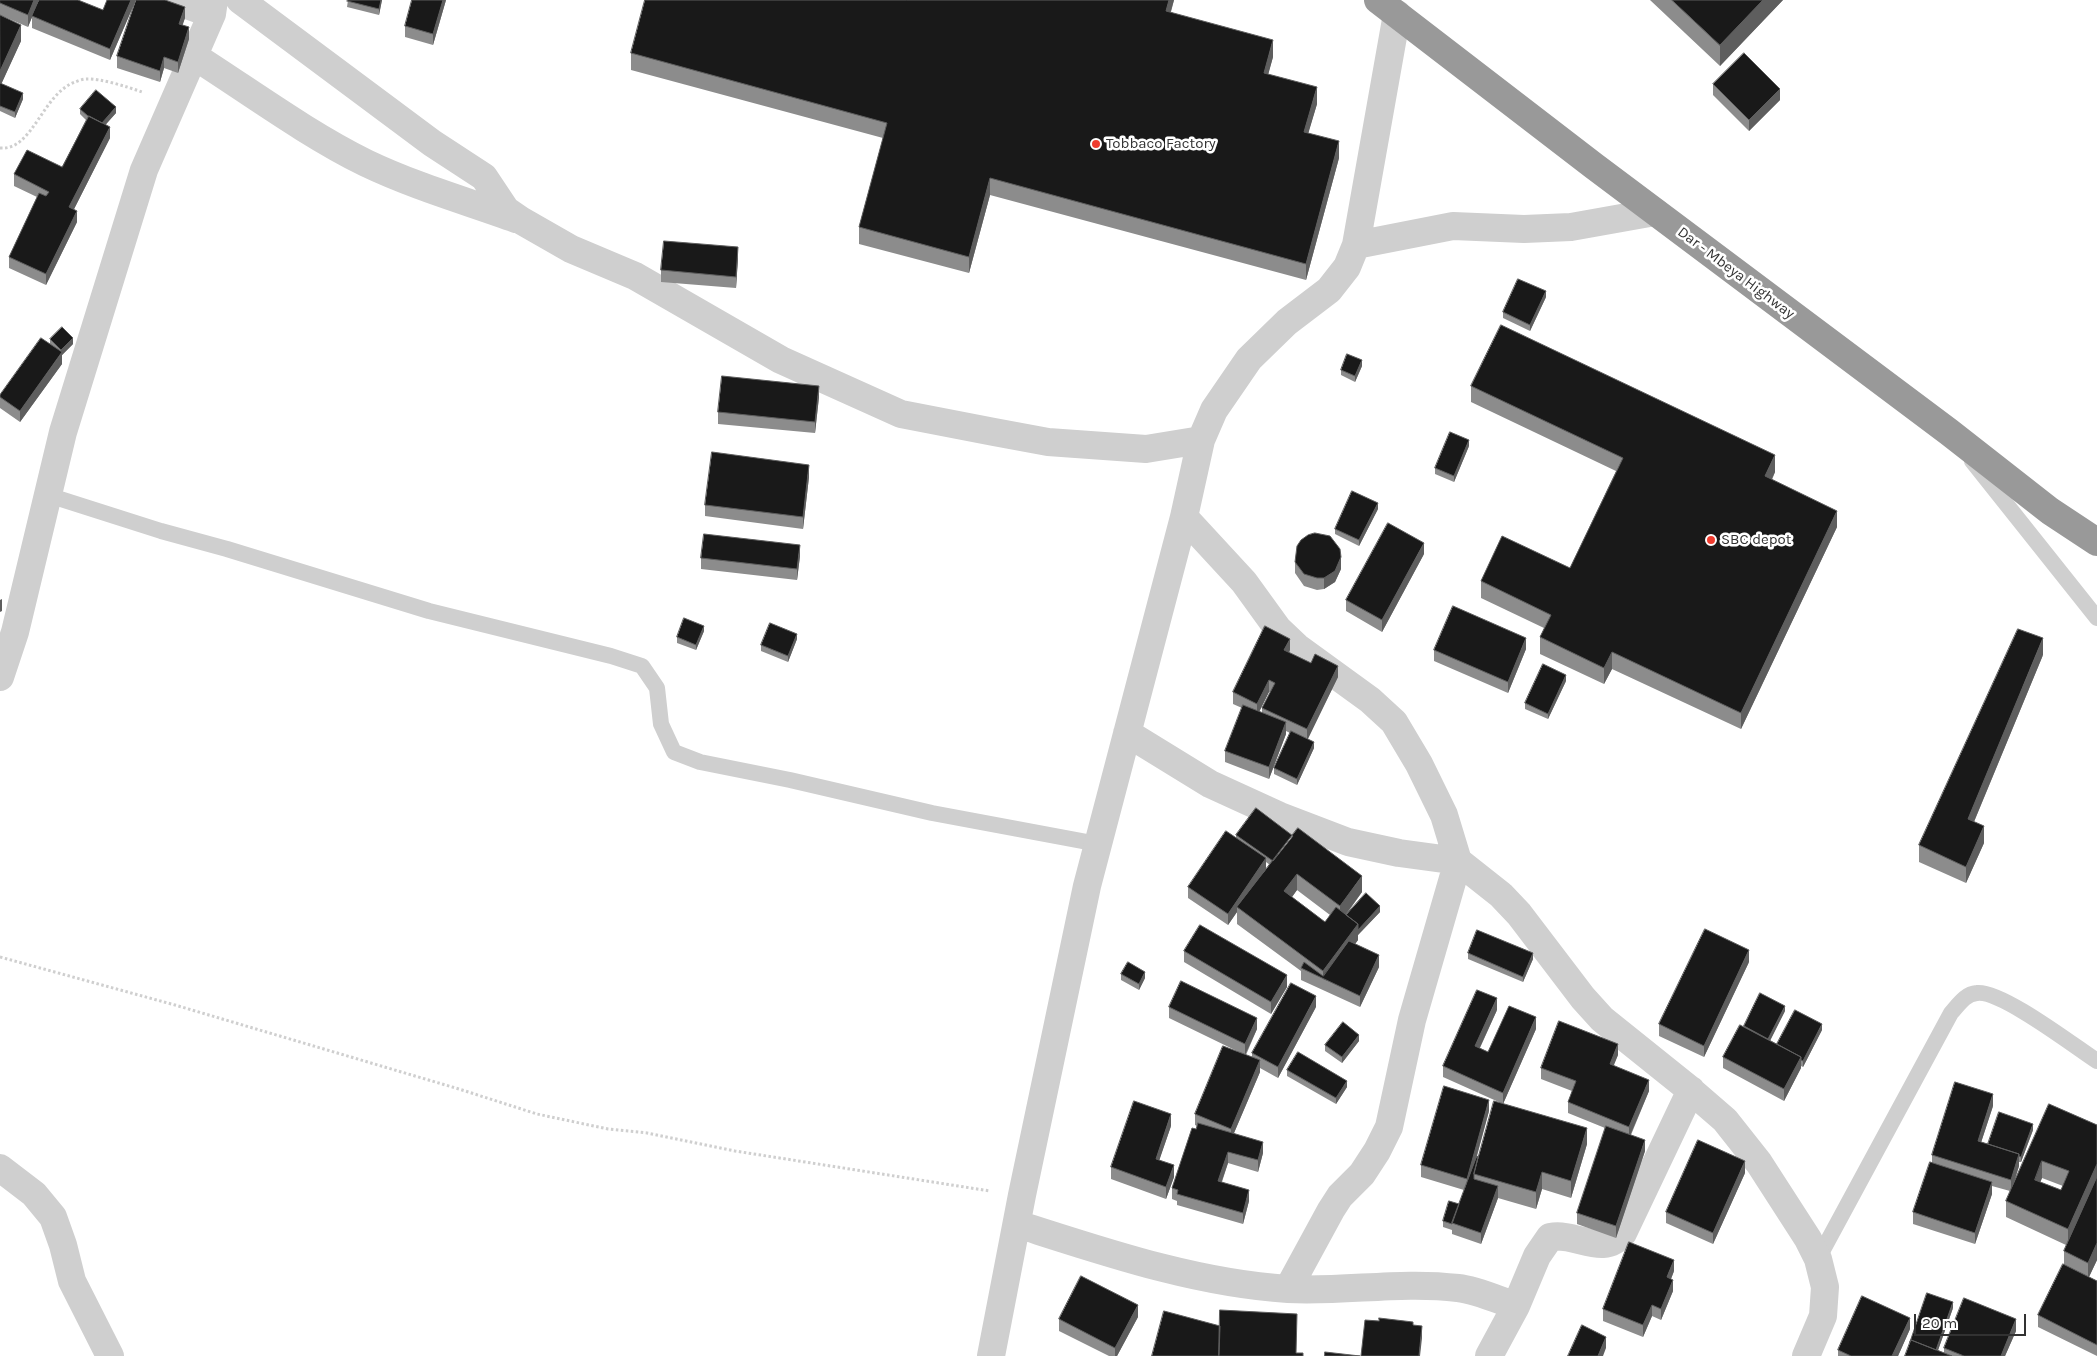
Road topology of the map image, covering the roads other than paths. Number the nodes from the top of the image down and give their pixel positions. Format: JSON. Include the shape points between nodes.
{"nodes":[{"id":1,"x":173,"y":0,"type":"edge"},
{"id":2,"x":240,"y":0,"type":"edge"},
{"id":3,"x":213,"y":7,"type":"edge"},
{"id":4,"x":1387,"y":7,"type":"edge"},
{"id":5,"x":194,"y":56,"type":"junction"},
{"id":6,"x":1655,"y":212,"type":"junction"},
{"id":7,"x":522,"y":221,"type":"junction"},
{"id":8,"x":1356,"y":245,"type":"junction"},
{"id":9,"x":1949,"y":432,"type":"junction"},
{"id":10,"x":1201,"y":440,"type":"junction"},
{"id":11,"x":48,"y":495,"type":"junction"},
{"id":12,"x":1184,"y":517,"type":"junction"},
{"id":13,"x":2097,"y":542,"type":"edge"},
{"id":14,"x":2097,"y":618,"type":"edge"},
{"id":15,"x":0,"y":677,"type":"edge"},
{"id":16,"x":1127,"y":733,"type":"junction"},
{"id":17,"x":1098,"y":844,"type":"junction"},
{"id":18,"x":1458,"y":861,"type":"junction"},
{"id":19,"x":2097,"y":1061,"type":"edge"},
{"id":20,"x":1692,"y":1090,"type":"junction"},
{"id":21,"x":0,"y":1168,"type":"edge"},
{"id":22,"x":1017,"y":1224,"type":"junction"},
{"id":23,"x":1818,"y":1259,"type":"junction"},
{"id":24,"x":1288,"y":1289,"type":"junction"},
{"id":25,"x":1516,"y":1306,"type":"junction"},
{"id":26,"x":110,"y":1356,"type":"edge"},
{"id":27,"x":991,"y":1356,"type":"edge"},
{"id":28,"x":1489,"y":1356,"type":"edge"},
{"id":29,"x":1806,"y":1356,"type":"edge"}],
"edges":[{"from":1,"to":3,"type":"street"},
{"from":2,"to":7,"type":"street","via":[[432,143],[484,177],[506,210]]},
{"from":3,"to":5,"type":"street"},
{"from":4,"to":6,"type":"highway","name":"Dar - Mbeya Highway"},
{"from":4,"to":8,"type":"street"},
{"from":5,"to":7,"type":"street","via":[[364,162],[406,181]]},
{"from":5,"to":11,"type":"street","via":[[144,170],[63,432]]},
{"from":6,"to":8,"type":"street","via":[[1570,227],[1453,226]]},
{"from":6,"to":9,"type":"highway","name":"Dar - Mbeya Highway"},
{"from":7,"to":10,"type":"street","via":[[571,248],[635,276],[781,360],[901,414],[1048,442],[1146,449]]},
{"from":8,"to":10,"type":"street","via":[[1347,267],[1329,290],[1287,322],[1249,359],[1214,410]]},
{"from":9,"to":13,"type":"highway","name":"Dar - Mbeya Highway","via":[[2050,511]]},
{"from":9,"to":14,"type":"lane"},
{"from":10,"to":12,"type":"street"},
{"from":11,"to":15,"type":"street","via":[[15,632]]},
{"from":11,"to":17,"type":"lane","via":[[429,611],[642,666],[657,688],[661,724],[674,752],[700,762],[932,814]]},
{"from":12,"to":16,"type":"street"},
{"from":12,"to":18,"type":"street","via":[[1244,582],[1278,629],[1297,648],[1370,700],[1394,722],[1444,815]]},
{"from":16,"to":17,"type":"street"},
{"from":16,"to":18,"type":"street","via":[[1210,784],[1280,816],[1348,842]]},
{"from":17,"to":22,"type":"street","via":[[1050,1055]]},
{"from":18,"to":20,"type":"street","via":[[1502,895],[1602,1019]]},
{"from":18,"to":24,"type":"street","via":[[1412,1020],[1389,1127],[1362,1174],[1331,1210]]},
{"from":19,"to":23,"type":"lane","via":[[1997,997],[1979,993],[1965,997],[1951,1013]]},
{"from":20,"to":23,"type":"street","via":[[1725,1120],[1759,1163]]},
{"from":20,"to":25,"type":"street","via":[[1623,1233],[1608,1244],[1550,1237],[1537,1256]]},
{"from":21,"to":26,"type":"street","via":[[34,1194],[53,1218],[72,1281]]},
{"from":22,"to":24,"type":"street","via":[[1116,1256],[1180,1272]]},
{"from":22,"to":27,"type":"street"},
{"from":23,"to":29,"type":"street","via":[[1825,1287],[1823,1316]]},
{"from":24,"to":25,"type":"street","via":[[1394,1285],[1461,1288]]},
{"from":25,"to":28,"type":"street"}]}
